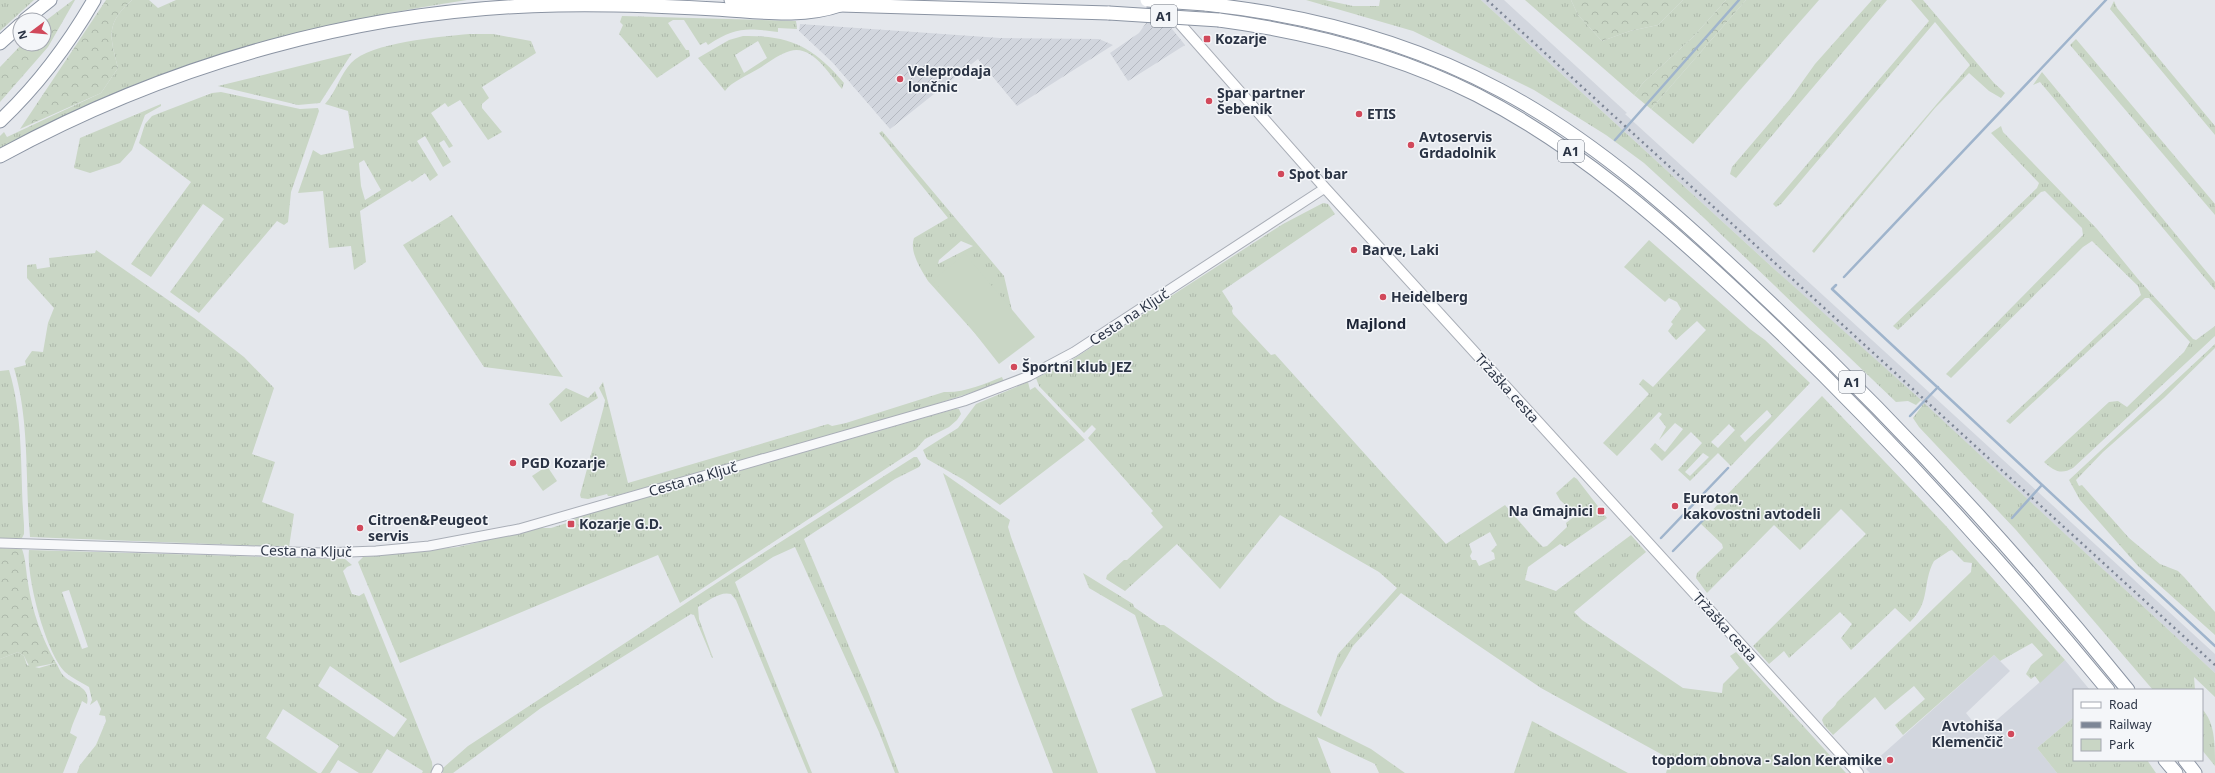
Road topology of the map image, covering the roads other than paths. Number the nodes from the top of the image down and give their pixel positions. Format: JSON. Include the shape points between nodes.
{"nodes":[{"id":1,"x":50,"y":0,"type":"edge"},
{"id":2,"x":94,"y":0,"type":"edge"},
{"id":3,"x":730,"y":0,"type":"edge"},
{"id":4,"x":1147,"y":0,"type":"edge"},
{"id":5,"x":1159,"y":0,"type":"edge"},
{"id":6,"x":840,"y":5,"type":"junction"},
{"id":7,"x":35,"y":12,"type":"edge"},
{"id":8,"x":12,"y":32,"type":"edge"},
{"id":9,"x":0,"y":43,"type":"edge"},
{"id":10,"x":0,"y":120,"type":"edge"},
{"id":11,"x":0,"y":156,"type":"edge"},
{"id":12,"x":1325,"y":188,"type":"junction"},
{"id":13,"x":0,"y":543,"type":"edge"},
{"id":14,"x":2107,"y":689,"type":"edge"},
{"id":15,"x":2127,"y":689,"type":"edge"},
{"id":16,"x":2157,"y":761,"type":"edge"},
{"id":17,"x":2166,"y":761,"type":"edge"},
{"id":18,"x":2186,"y":761,"type":"edge"},
{"id":19,"x":1858,"y":773,"type":"edge"},
{"id":20,"x":2166,"y":773,"type":"edge"},
{"id":21,"x":2176,"y":773,"type":"edge"},
{"id":22,"x":2195,"y":773,"type":"edge"}],
"edges":[{"from":1,"to":7,"type":"highway"},
{"from":2,"to":10,"type":"highway","via":[[50,66]]},
{"from":3,"to":6,"type":"highway","number":"A1"},
{"from":4,"to":15,"type":"highway","number":"A1","bridge":true,"via":[[1205,4],[1317,22],[1408,49],[1442,62],[1539,112],[1610,162],[1721,257],[1869,399],[2008,549]]},
{"from":5,"to":12,"type":"main road","name":"Tržaška cesta"},
{"from":6,"to":11,"type":"highway","via":[[822,11],[800,13],[647,5],[537,5],[450,12],[370,24],[278,45],[194,70],[92,110]]},
{"from":6,"to":14,"type":"highway","number":"A1","bridge":true,"via":[[1109,13],[1219,20],[1290,31],[1333,41],[1415,67],[1506,110],[1550,136],[1636,202],[1696,254],[1828,379],[1978,538]]},
{"from":8,"to":9,"type":"highway"},
{"from":12,"to":13,"type":"street","name":"Cesta na Ključ","via":[[1092,341],[1049,366],[1009,384],[956,403],[519,529],[429,546],[351,552]]},
{"from":12,"to":19,"type":"main road","name":"Tržaška cesta"},
{"from":16,"to":20,"type":"highway"},
{"from":17,"to":21,"type":"highway"},
{"from":18,"to":22,"type":"highway"}]}
